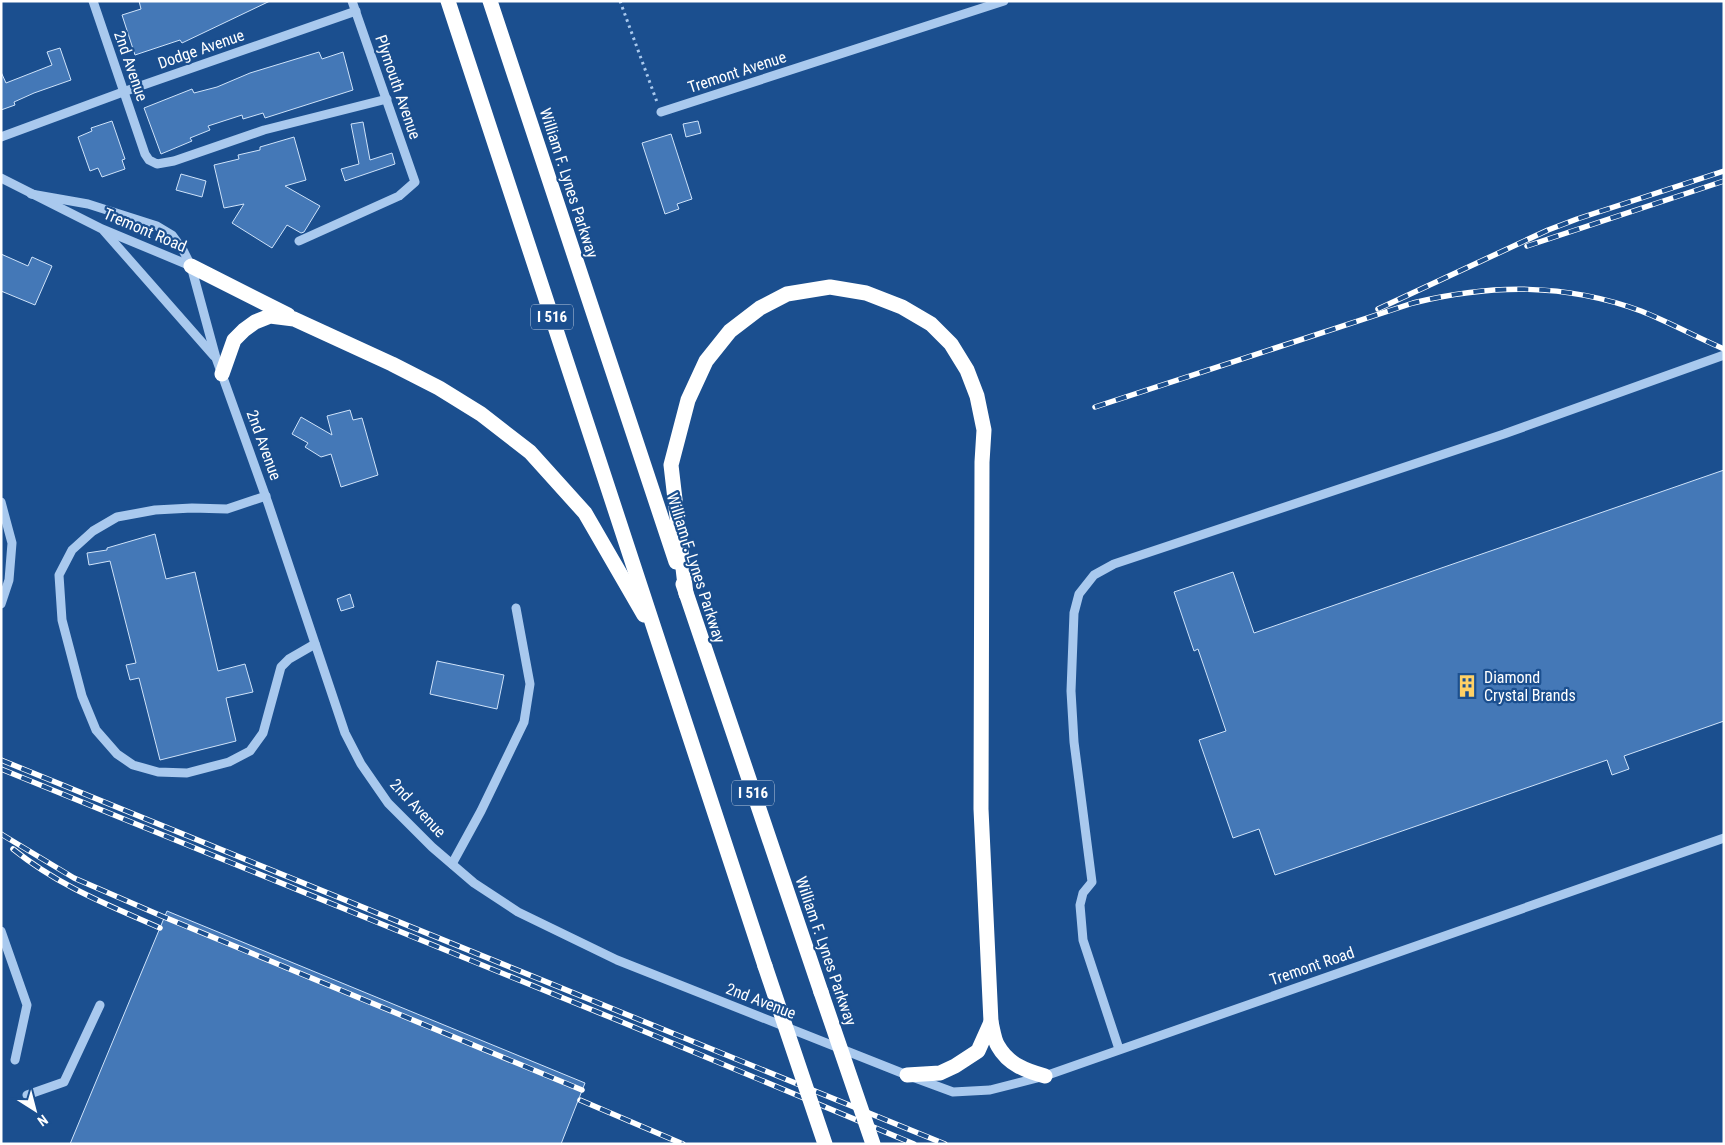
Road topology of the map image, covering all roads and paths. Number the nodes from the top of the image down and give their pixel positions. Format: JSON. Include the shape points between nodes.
{"nodes":[{"id":1,"x":93,"y":1,"type":"edge"},
{"id":2,"x":352,"y":1,"type":"edge"},
{"id":3,"x":448,"y":1,"type":"edge"},
{"id":4,"x":490,"y":1,"type":"edge"},
{"id":5,"x":620,"y":1,"type":"edge"},
{"id":6,"x":1004,"y":1,"type":"edge"},
{"id":7,"x":356,"y":10,"type":"junction"},
{"id":8,"x":123,"y":92,"type":"junction"},
{"id":9,"x":387,"y":99,"type":"junction"},
{"id":10,"x":661,"y":112,"type":"joint"},
{"id":11,"x":1,"y":137,"type":"edge"},
{"id":12,"x":1,"y":178,"type":"edge"},
{"id":13,"x":31,"y":194,"type":"junction"},
{"id":14,"x":102,"y":229,"type":"junction"},
{"id":15,"x":299,"y":241,"type":"dead end"},
{"id":16,"x":191,"y":266,"type":"junction"},
{"id":17,"x":294,"y":319,"type":"junction"},
{"id":18,"x":1724,"y":355,"type":"edge"},
{"id":19,"x":216,"y":358,"type":"junction"},
{"id":20,"x":222,"y":374,"type":"junction"},
{"id":21,"x":266,"y":496,"type":"junction"},
{"id":22,"x":1,"y":502,"type":"edge"},
{"id":23,"x":686,"y":594,"type":"junction"},
{"id":24,"x":1,"y":604,"type":"edge"},
{"id":25,"x":516,"y":608,"type":"dead end"},
{"id":26,"x":655,"y":632,"type":"junction"},
{"id":27,"x":315,"y":644,"type":"junction"},
{"id":28,"x":1724,"y":838,"type":"edge"},
{"id":29,"x":452,"y":864,"type":"junction"},
{"id":30,"x":1,"y":931,"type":"edge"},
{"id":31,"x":100,"y":1006,"type":"dead end"},
{"id":32,"x":991,"y":1022,"type":"junction"},
{"id":33,"x":1120,"y":1050,"type":"junction"},
{"id":34,"x":15,"y":1060,"type":"dead end"},
{"id":35,"x":907,"y":1075,"type":"junction"},
{"id":36,"x":1045,"y":1076,"type":"junction"},
{"id":37,"x":27,"y":1095,"type":"dead end"},
{"id":38,"x":825,"y":1144,"type":"edge"},
{"id":39,"x":873,"y":1144,"type":"edge"}],
"edges":[{"from":1,"to":8,"type":"street","name":"2nd Avenue"},
{"from":2,"to":7,"type":"street","name":"Plymouth Avenue"},
{"from":3,"to":26,"type":"highway","number":"I 516"},
{"from":4,"to":23,"type":"highway","name":"William F. Lynes Parkway","number":"I 516"},
{"from":5,"to":10,"type":"path"},
{"from":6,"to":10,"type":"street","name":"Tremont Avenue"},
{"from":7,"to":8,"type":"street","name":"Dodge Avenue"},
{"from":7,"to":9,"type":"street","name":"Plymouth Avenue"},
{"from":8,"to":9,"type":"street","name":"2nd Avenue","via":[[145,154],[157,164],[264,130]]},
{"from":8,"to":11,"type":"street","name":"Dodge Avenue"},
{"from":9,"to":15,"type":"street","name":"Plymouth Avenue","via":[[415,182],[399,196]]},
{"from":12,"to":13,"type":"street","name":"Tremont Road"},
{"from":13,"to":14,"type":"street","name":"Tremont Road"},
{"from":13,"to":16,"type":"street","name":"Tremont Road","via":[[88,204],[156,226],[172,235]]},
{"from":14,"to":16,"type":"street","name":"Tremont Road"},
{"from":14,"to":19,"type":"street"},
{"from":16,"to":17,"type":"highway"},
{"from":16,"to":19,"type":"street","name":"2nd Avenue"},
{"from":17,"to":20,"type":"highway","via":[[270,316],[244,330],[234,340]]},
{"from":17,"to":26,"type":"highway","via":[[439,388],[481,414],[530,452],[585,513]]},
{"from":18,"to":33,"type":"street","via":[[1504,434],[1114,564],[1094,575],[1079,594],[1074,614],[1071,681],[1074,742],[1092,882],[1083,893],[1080,918],[1083,940]]},
{"from":19,"to":20,"type":"street","name":"2nd Avenue"},
{"from":20,"to":21,"type":"street","name":"2nd Avenue"},
{"from":21,"to":27,"type":"street","name":"2nd Avenue"},
{"from":21,"to":27,"type":"street","via":[[227,509],[155,510],[117,517],[72,550],[60,575],[62,620],[82,696],[96,730],[117,754],[133,765],[158,772],[187,773],[229,762],[250,751],[263,733],[281,667]]},
{"from":22,"to":24,"type":"street","via":[[12,543],[9,580]]},
{"from":23,"to":32,"type":"highway","via":[[671,465],[692,392],[706,361],[730,331],[760,308],[788,294],[830,287],[866,292],[931,324],[950,344],[967,370],[977,396],[984,430],[981,809]]},
{"from":23,"to":39,"type":"highway","name":"William F. Lynes Parkway","number":"I 516","bridge":true},
{"from":25,"to":29,"type":"street","via":[[530,684],[524,722]]},
{"from":26,"to":38,"type":"highway","number":"I 516","bridge":true},
{"from":27,"to":29,"type":"street","name":"2nd Avenue","via":[[345,733],[361,764],[388,803]]},
{"from":28,"to":33,"type":"street","name":"Tremont Road"},
{"from":29,"to":35,"type":"street","name":"2nd Avenue","via":[[518,912],[617,960]]},
{"from":30,"to":34,"type":"street","via":[[27,1005]]},
{"from":31,"to":37,"type":"street","via":[[64,1082]]},
{"from":32,"to":35,"type":"highway","via":[[978,1051],[955,1066],[940,1073]]},
{"from":32,"to":36,"type":"highway","via":[[997,1046],[1010,1060],[1023,1070]]},
{"from":33,"to":36,"type":"street","name":"Tremont Road"},
{"from":35,"to":36,"type":"street","name":"Tremont Road","via":[[953,1092],[990,1090]]}]}
